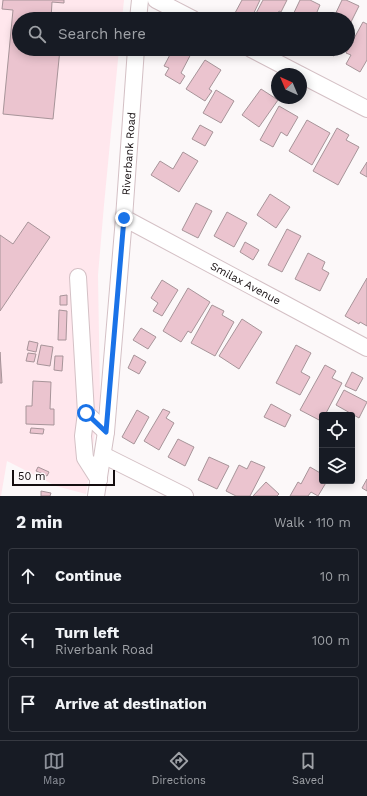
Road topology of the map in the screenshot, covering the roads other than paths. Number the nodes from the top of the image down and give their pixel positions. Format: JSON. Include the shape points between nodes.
{"nodes":[{"id":1,"x":140,"y":0,"type":"edge"},
{"id":2,"x":156,"y":0,"type":"edge"},
{"id":3,"x":139,"y":12,"type":"edge"},
{"id":4,"x":179,"y":12,"type":"edge"},
{"id":5,"x":136,"y":56,"type":"edge"},
{"id":6,"x":265,"y":56,"type":"edge"},
{"id":7,"x":288,"y":68,"type":"edge"},
{"id":8,"x":307,"y":78,"type":"edge"},
{"id":9,"x":367,"y":109,"type":"edge"},
{"id":10,"x":124,"y":218,"type":"junction"},
{"id":11,"x":78,"y":277,"type":"dead end"},
{"id":12,"x":367,"y":348,"type":"edge"},
{"id":13,"x":86,"y":413,"type":"junction"},
{"id":14,"x":106,"y":432,"type":"junction"},
{"id":15,"x":103,"y":455,"type":"junction"},
{"id":16,"x":99,"y":480,"type":"junction"},
{"id":17,"x":96,"y":496,"type":"edge"},
{"id":18,"x":185,"y":496,"type":"edge"}],
"edges":[{"from":1,"to":3,"type":"street"},
{"from":2,"to":4,"type":"street"},
{"from":5,"to":10,"type":"street","name":"Riverbank Road"},
{"from":6,"to":7,"type":"street"},
{"from":8,"to":9,"type":"street"},
{"from":10,"to":12,"type":"street","name":"Smilax Avenue"},
{"from":10,"to":14,"type":"street","name":"Riverbank Road"},
{"from":11,"to":13,"type":"street"},
{"from":13,"to":14,"type":"street"},
{"from":13,"to":16,"type":"street","via":[[83,436],[85,458]]},
{"from":14,"to":15,"type":"street","name":"Riverbank Road"},
{"from":15,"to":16,"type":"street","name":"Riverbank Road"},
{"from":15,"to":18,"type":"street"},
{"from":16,"to":17,"type":"street","name":"Riverbank Road"}]}
